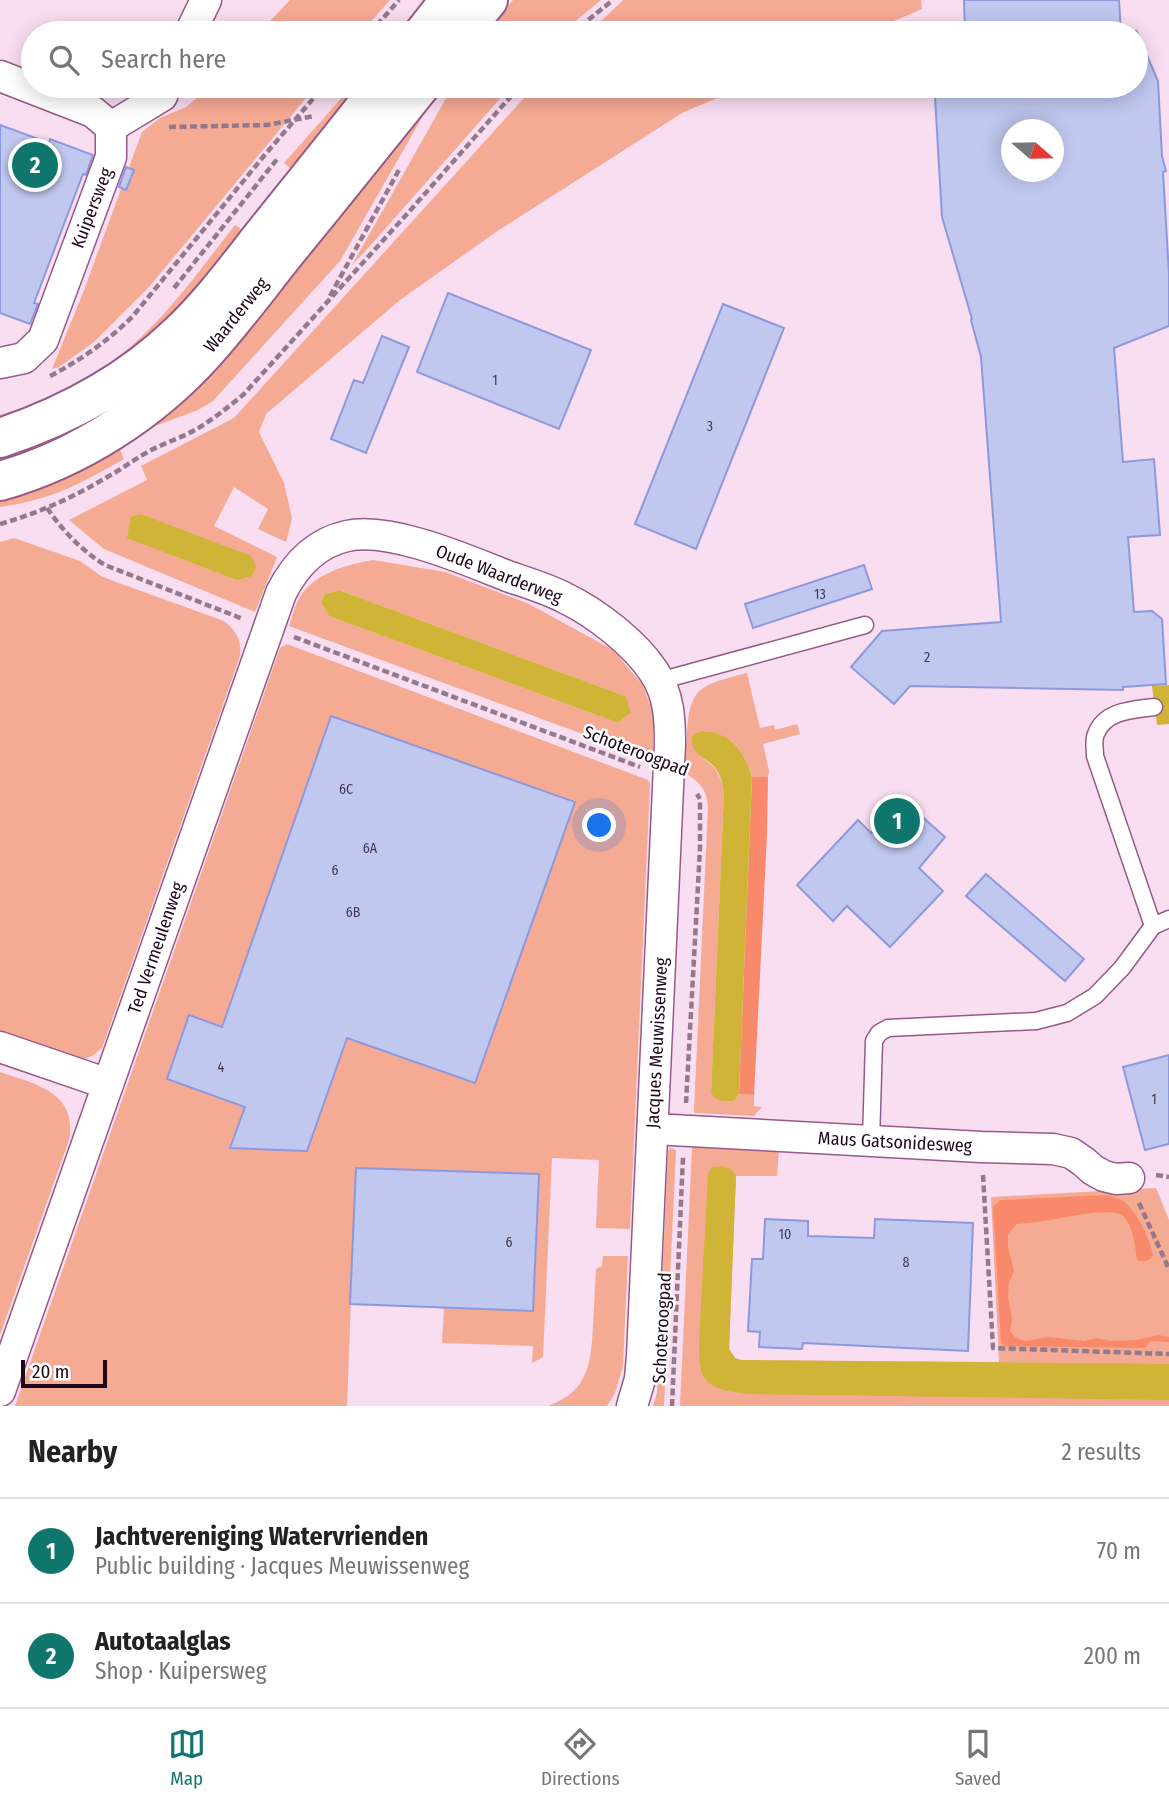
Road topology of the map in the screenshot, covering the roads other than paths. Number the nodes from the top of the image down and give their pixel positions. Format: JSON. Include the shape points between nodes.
{"nodes":[{"id":1,"x":206,"y":0,"type":"edge"},
{"id":2,"x":450,"y":0,"type":"edge"},
{"id":3,"x":488,"y":0,"type":"edge"},
{"id":4,"x":196,"y":21,"type":"edge"},
{"id":5,"x":433,"y":21,"type":"edge"},
{"id":6,"x":471,"y":21,"type":"edge"},
{"id":7,"x":0,"y":76,"type":"edge"},
{"id":8,"x":21,"y":84,"type":"edge"},
{"id":9,"x":57,"y":98,"type":"edge"},
{"id":10,"x":159,"y":98,"type":"edge"},
{"id":11,"x":373,"y":98,"type":"edge"},
{"id":12,"x":410,"y":98,"type":"edge"},
{"id":13,"x":111,"y":127,"type":"junction"},
{"id":14,"x":12,"y":360,"type":"edge"},
{"id":15,"x":0,"y":438,"type":"edge"},
{"id":16,"x":0,"y":481,"type":"edge"},
{"id":17,"x":349,"y":535,"type":"joint"},
{"id":18,"x":865,"y":625,"type":"dead end"},
{"id":19,"x":659,"y":681,"type":"junction"},
{"id":20,"x":1154,"y":707,"type":"dead end"},
{"id":21,"x":1169,"y":919,"type":"edge"},
{"id":22,"x":1153,"y":926,"type":"junction"},
{"id":23,"x":0,"y":1047,"type":"edge"},
{"id":24,"x":108,"y":1084,"type":"junction"},
{"id":25,"x":653,"y":1129,"type":"junction"},
{"id":26,"x":871,"y":1141,"type":"junction"},
{"id":27,"x":1129,"y":1178,"type":"road end"},
{"id":28,"x":0,"y":1391,"type":"edge"},
{"id":29,"x":632,"y":1406,"type":"edge"}],
"edges":[{"from":1,"to":4,"type":"street"},
{"from":2,"to":5,"type":"main road"},
{"from":3,"to":6,"type":"main road"},
{"from":7,"to":8,"type":"street"},
{"from":9,"to":13,"type":"street","via":[[93,112]]},
{"from":10,"to":13,"type":"street"},
{"from":11,"to":15,"type":"main road","name":"Waarderweg","via":[[178,334],[83,404]]},
{"from":12,"to":16,"type":"main road","name":"Waarderweg","via":[[224,331],[182,376],[134,416],[90,443]]},
{"from":13,"to":14,"type":"street","name":"Kuipersweg","via":[[111,157],[43,340]]},
{"from":17,"to":19,"type":"street","name":"Oude Waarderweg","via":[[383,535],[411,542],[564,597],[622,638]]},
{"from":17,"to":24,"type":"street","name":"Ted Vermeulenweg","via":[[304,558],[287,582]]},
{"from":18,"to":19,"type":"lane"},
{"from":19,"to":25,"type":"street","name":"Jacques Meuwissenweg","via":[[670,715]]},
{"from":20,"to":22,"type":"lane","via":[[1122,711],[1104,720],[1094,736],[1096,756]]},
{"from":21,"to":22,"type":"lane"},
{"from":22,"to":26,"type":"lane","via":[[1096,996],[1067,1013],[1036,1021],[888,1028],[879,1033],[874,1041]]},
{"from":23,"to":24,"type":"street"},
{"from":24,"to":28,"type":"street","name":"Ted Vermeulenweg"},
{"from":25,"to":26,"type":"street","name":"Maus Gatsonidesweg"},
{"from":25,"to":29,"type":"street","name":"Jacques Meuwissenweg","via":[[641,1367]]},
{"from":26,"to":27,"type":"street","name":"Maus Gatsonidesweg","via":[[1053,1149],[1071,1153],[1104,1177]]}]}
